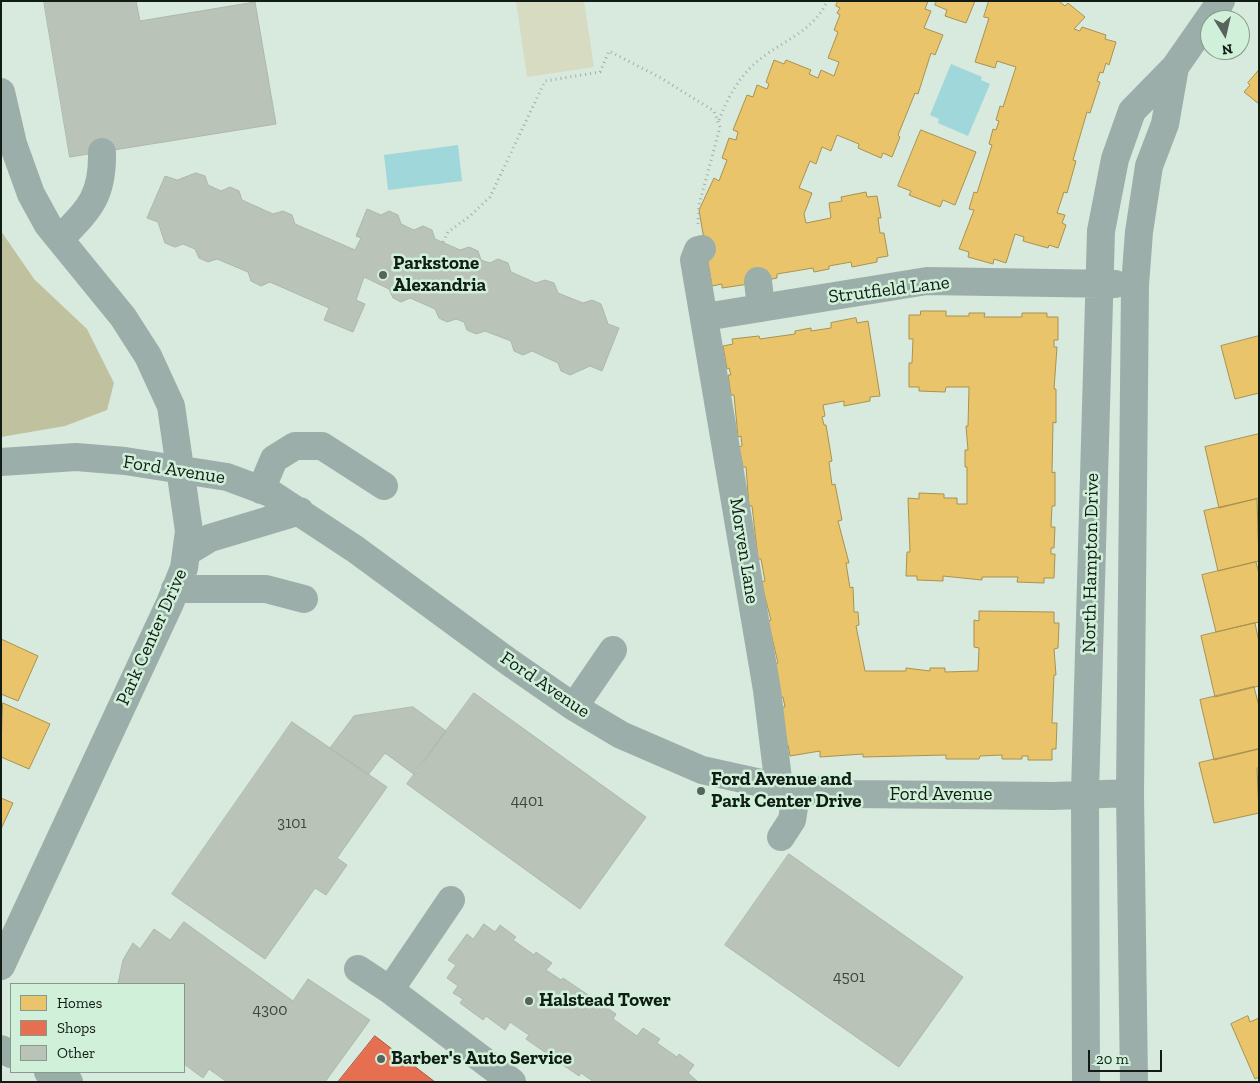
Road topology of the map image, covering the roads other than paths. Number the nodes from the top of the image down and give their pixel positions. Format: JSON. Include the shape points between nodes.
{"nodes":[{"id":1,"x":1221,"y":1,"type":"edge"},
{"id":2,"x":1175,"y":67,"type":"junction"},
{"id":3,"x":1,"y":92,"type":"edge"},
{"id":4,"x":102,"y":152,"type":"dead end"},
{"id":5,"x":60,"y":239,"type":"junction"},
{"id":6,"x":700,"y":249,"type":"road end"},
{"id":7,"x":758,"y":281,"type":"dead end"},
{"id":8,"x":1098,"y":283,"type":"junction"},
{"id":9,"x":1135,"y":285,"type":"junction"},
{"id":10,"x":762,"y":308,"type":"junction"},
{"id":11,"x":704,"y":317,"type":"junction"},
{"id":12,"x":1,"y":462,"type":"edge"},
{"id":13,"x":181,"y":469,"type":"junction"},
{"id":14,"x":384,"y":486,"type":"dead end"},
{"id":15,"x":261,"y":490,"type":"junction"},
{"id":16,"x":300,"y":511,"type":"junction"},
{"id":17,"x":187,"y":552,"type":"junction"},
{"id":18,"x":176,"y":590,"type":"junction"},
{"id":19,"x":304,"y":599,"type":"dead end"},
{"id":20,"x":613,"y":650,"type":"dead end"},
{"id":21,"x":574,"y":707,"type":"junction"},
{"id":22,"x":788,"y":787,"type":"junction"},
{"id":23,"x":1130,"y":792,"type":"junction"},
{"id":24,"x":1085,"y":793,"type":"junction"},
{"id":25,"x":781,"y":837,"type":"dead end"},
{"id":26,"x":452,"y":900,"type":"dead end"},
{"id":27,"x":1,"y":966,"type":"edge"},
{"id":28,"x":358,"y":969,"type":"dead end"},
{"id":29,"x":390,"y":990,"type":"junction"},
{"id":30,"x":50,"y":1073,"type":"edge"},
{"id":31,"x":70,"y":1082,"type":"edge"},
{"id":32,"x":512,"y":1082,"type":"edge"},
{"id":33,"x":1086,"y":1082,"type":"edge"},
{"id":34,"x":1134,"y":1082,"type":"edge"}],
"edges":[{"from":1,"to":2,"type":"street","name":"North Hampton Drive"},
{"from":2,"to":8,"type":"street","name":"North Hampton Drive","via":[[1132,111],[1114,159],[1101,231]]},
{"from":2,"to":9,"type":"street","name":"North Hampton Drive","via":[[1165,124],[1149,166]]},
{"from":3,"to":5,"type":"street","name":"Park Center Drive","via":[[13,144],[31,194],[48,225]]},
{"from":4,"to":5,"type":"street","via":[[103,175],[91,207]]},
{"from":5,"to":13,"type":"street","name":"Park Center Drive","via":[[113,302],[162,383],[171,406]]},
{"from":6,"to":11,"type":"street","name":"Morven Lane","via":[[694,260]]},
{"from":7,"to":10,"type":"street"},
{"from":8,"to":9,"type":"street","name":"Strutfield Lane"},
{"from":8,"to":10,"type":"street","name":"Strutfield Lane","via":[[927,281]]},
{"from":8,"to":24,"type":"street","name":"North Hampton Drive"},
{"from":9,"to":23,"type":"street","name":"North Hampton Drive"},
{"from":10,"to":11,"type":"street","name":"Strutfield Lane"},
{"from":11,"to":22,"type":"street","name":"Morven Lane","via":[[724,388]]},
{"from":12,"to":13,"type":"street","name":"Ford Avenue","via":[[76,457]]},
{"from":13,"to":15,"type":"street","name":"Ford Avenue","via":[[227,477]]},
{"from":13,"to":17,"type":"street","name":"Park Center Drive","via":[[189,531]]},
{"from":14,"to":15,"type":"street","via":[[322,446],[295,446],[274,459]]},
{"from":15,"to":16,"type":"street","name":"Ford Avenue"},
{"from":16,"to":17,"type":"street","via":[[210,538]]},
{"from":16,"to":21,"type":"street","name":"Ford Avenue"},
{"from":17,"to":18,"type":"street","name":"Park Center Drive"},
{"from":18,"to":19,"type":"street","via":[[266,589]]},
{"from":18,"to":27,"type":"street","name":"Park Center Drive"},
{"from":20,"to":21,"type":"street"},
{"from":21,"to":22,"type":"street","name":"Ford Avenue","via":[[621,735],[702,770]]},
{"from":22,"to":24,"type":"street","name":"Ford Avenue","via":[[854,794],[1052,796]]},
{"from":22,"to":25,"type":"street","name":"Morven Lane","via":[[792,820]]},
{"from":23,"to":24,"type":"street","name":"Ford Avenue"},
{"from":23,"to":34,"type":"street","name":"North Hampton Drive"},
{"from":24,"to":33,"type":"street","name":"North Hampton Drive"},
{"from":26,"to":29,"type":"street"},
{"from":28,"to":29,"type":"street"},
{"from":29,"to":32,"type":"street"},
{"from":30,"to":31,"type":"main road"}]}
